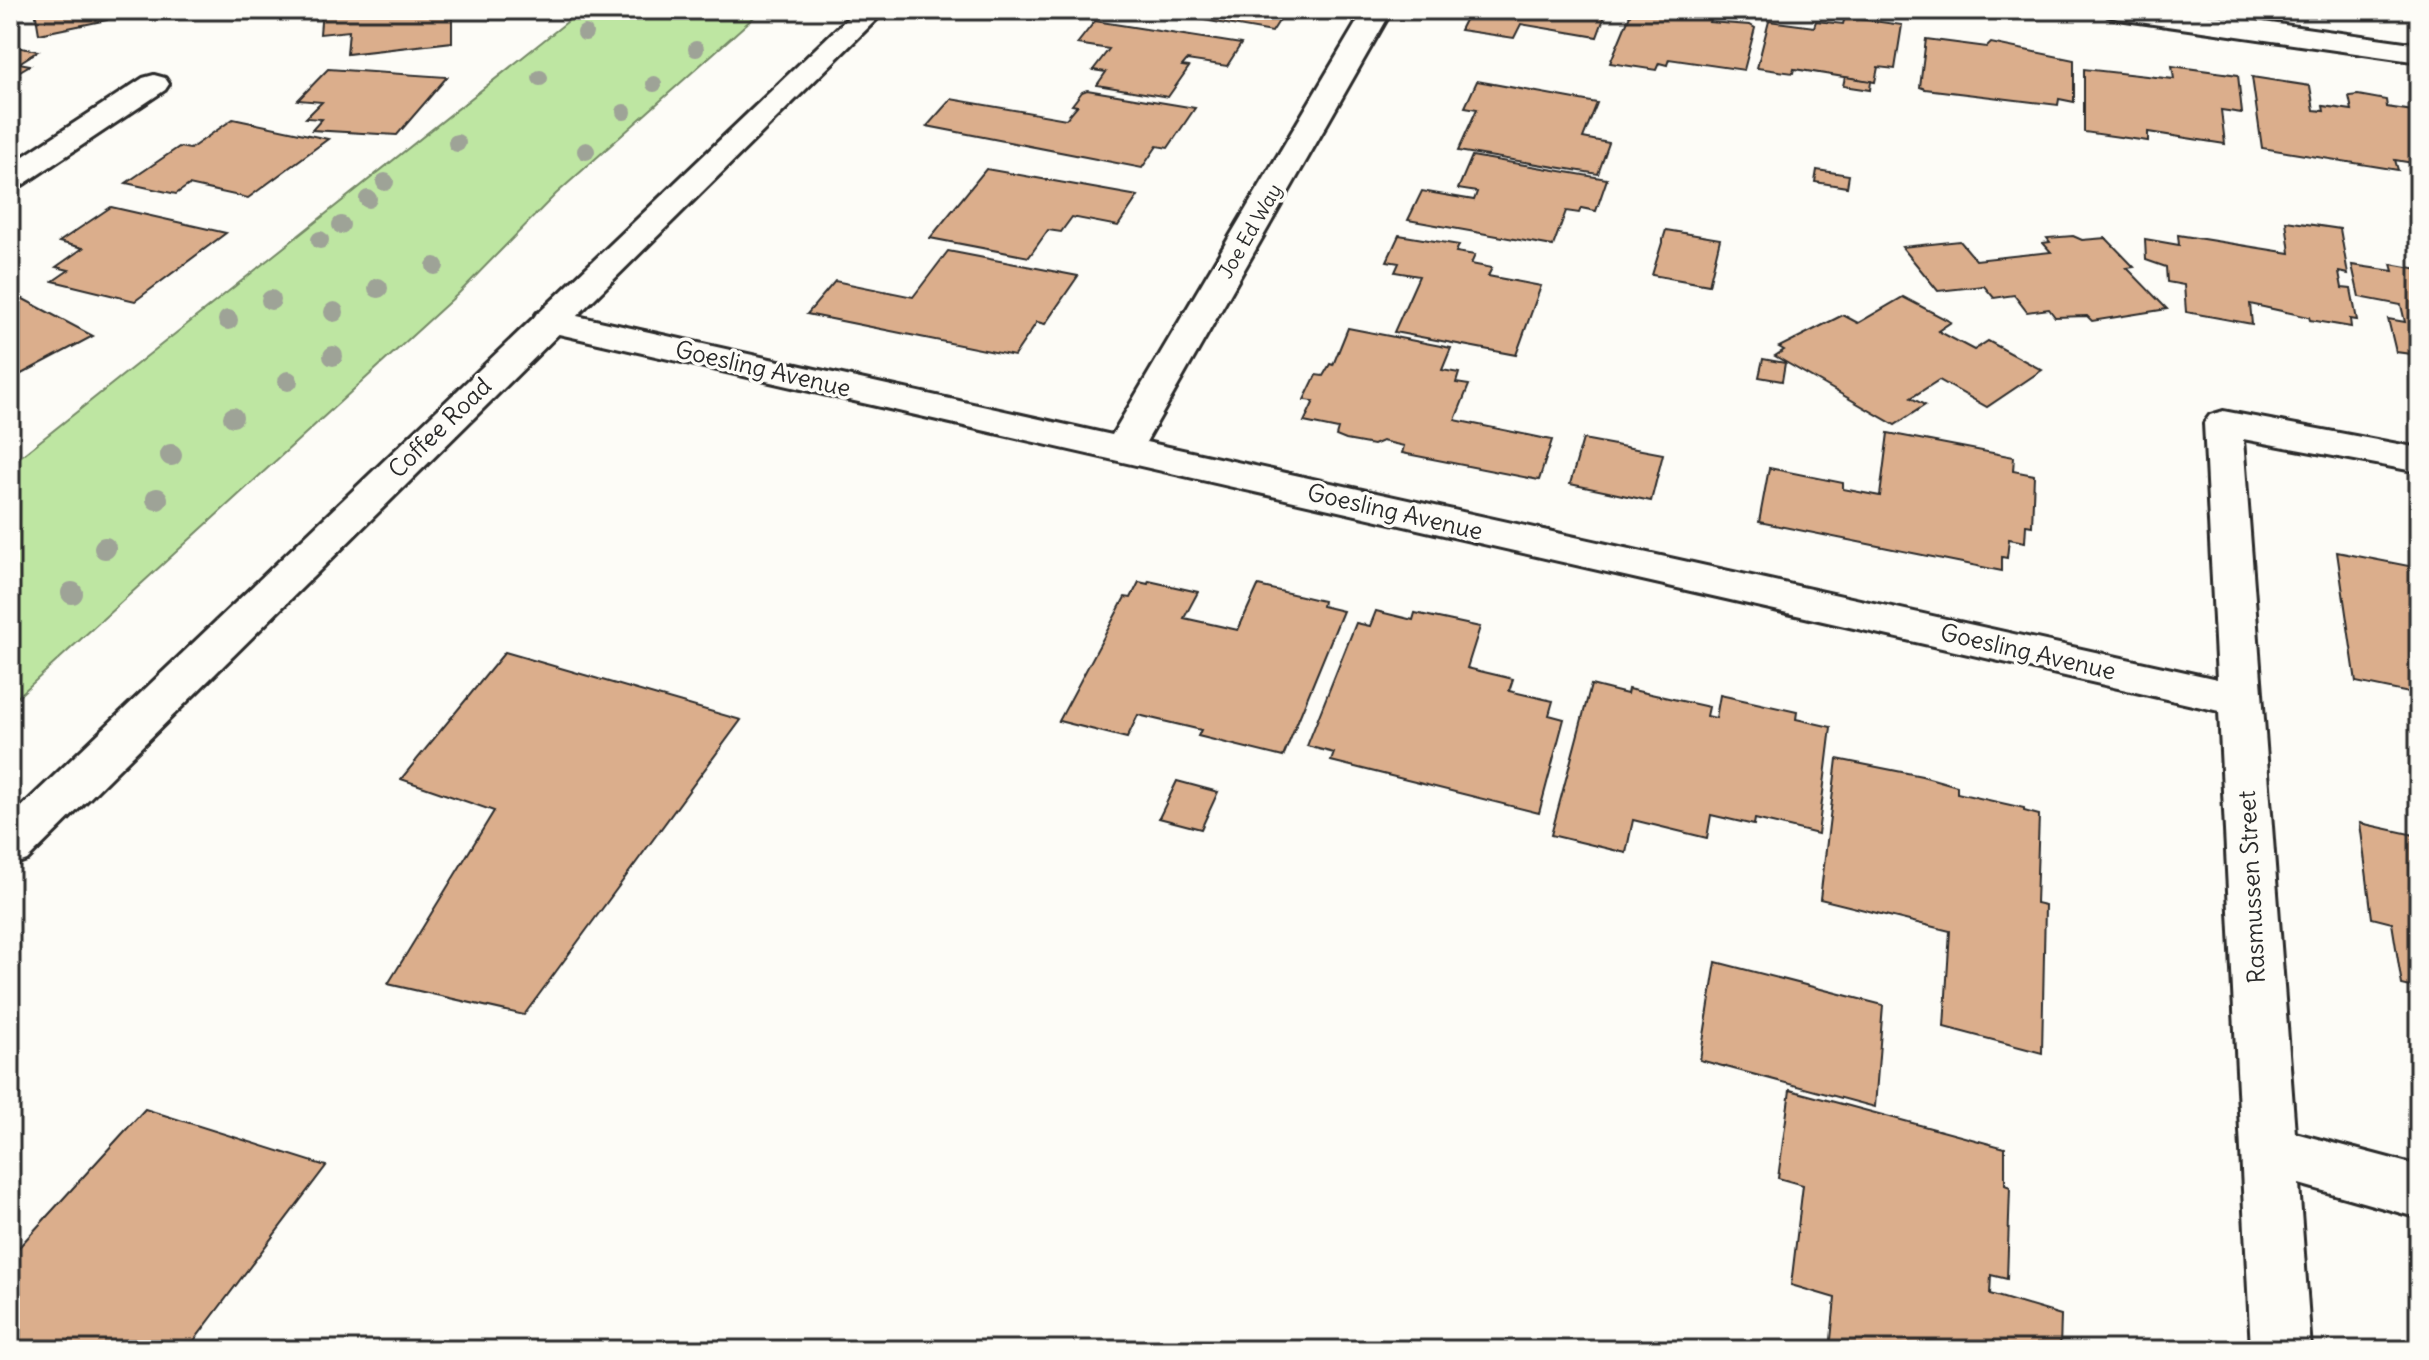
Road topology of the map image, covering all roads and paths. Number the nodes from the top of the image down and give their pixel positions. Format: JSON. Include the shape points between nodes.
{"nodes":[{"id":1,"x":872,"y":10,"type":"edge"},
{"id":2,"x":1378,"y":10,"type":"edge"},
{"id":3,"x":2118,"y":10,"type":"edge"},
{"id":4,"x":2419,"y":53,"type":"edge"},
{"id":5,"x":154,"y":84,"type":"dead end"},
{"id":6,"x":10,"y":179,"type":"edge"},
{"id":7,"x":550,"y":321,"type":"junction"},
{"id":8,"x":1122,"y":451,"type":"junction"},
{"id":9,"x":2419,"y":460,"type":"edge"},
{"id":10,"x":2241,"y":700,"type":"junction"},
{"id":11,"x":10,"y":847,"type":"edge"},
{"id":12,"x":2268,"y":1151,"type":"junction"},
{"id":13,"x":2419,"y":1192,"type":"edge"},
{"id":14,"x":2281,"y":1350,"type":"edge"}],
"edges":[{"from":1,"to":7,"type":"street","name":"Coffee Road"},
{"from":2,"to":8,"type":"street","name":"Joe Ed Way"},
{"from":3,"to":4,"type":"street"},
{"from":5,"to":6,"type":"street"},
{"from":7,"to":8,"type":"street","name":"Goesling Avenue"},
{"from":7,"to":11,"type":"street","name":"Coffee Road"},
{"from":8,"to":10,"type":"street","name":"Goesling Avenue"},
{"from":9,"to":10,"type":"street","name":"Rasmussen Street","via":[[2223,423]]},
{"from":10,"to":12,"type":"street","name":"Rasmussen Street"},
{"from":12,"to":13,"type":"street"},
{"from":12,"to":14,"type":"street","name":"Rasmussen Street"}]}
